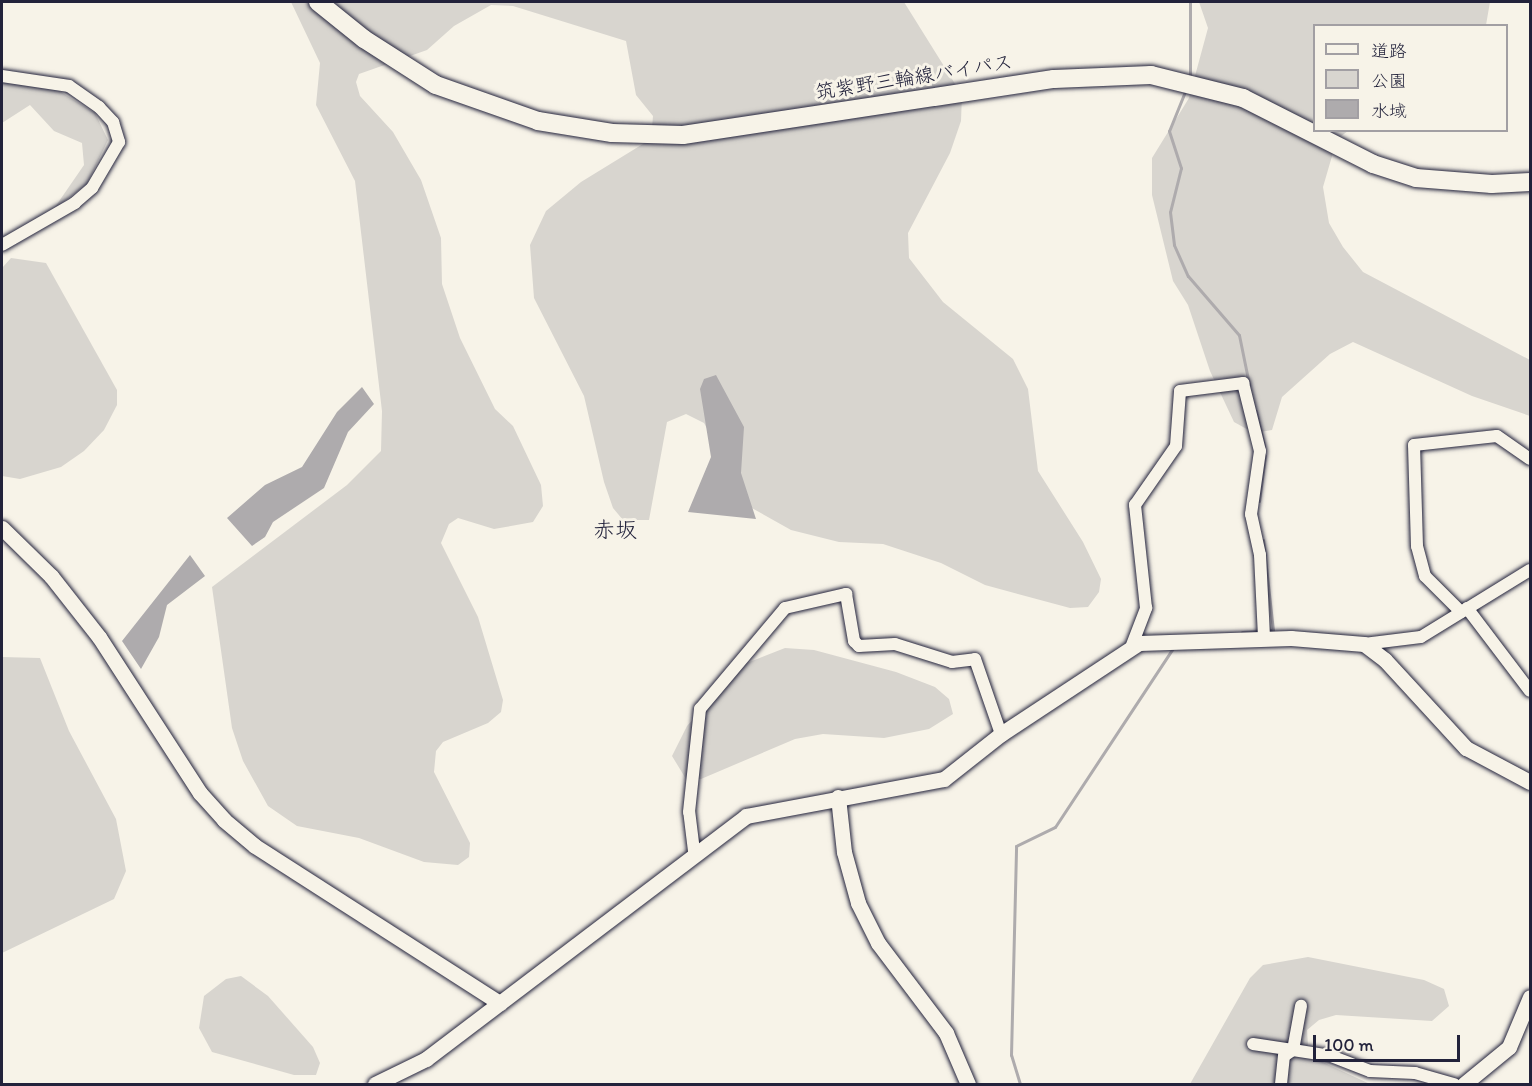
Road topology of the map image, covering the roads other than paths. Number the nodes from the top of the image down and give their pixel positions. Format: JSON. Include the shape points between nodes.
{"nodes":[{"id":1,"x":318,"y":2,"type":"edge"},
{"id":2,"x":2,"y":76,"type":"edge"},
{"id":3,"x":1530,"y":182,"type":"edge"},
{"id":4,"x":2,"y":245,"type":"edge"},
{"id":5,"x":1530,"y":459,"type":"edge"},
{"id":6,"x":6,"y":528,"type":"edge"},
{"id":7,"x":1530,"y":570,"type":"edge"},
{"id":8,"x":1464,"y":610,"type":"junction"},
{"id":9,"x":1264,"y":638,"type":"junction"},
{"id":10,"x":1364,"y":644,"type":"junction"},
{"id":11,"x":1132,"y":645,"type":"junction"},
{"id":12,"x":1530,"y":691,"type":"edge"},
{"id":13,"x":1001,"y":734,"type":"junction"},
{"id":14,"x":1530,"y":783,"type":"edge"},
{"id":15,"x":838,"y":797,"type":"junction"},
{"id":16,"x":694,"y":851,"type":"junction"},
{"id":17,"x":1530,"y":997,"type":"edge"},
{"id":18,"x":501,"y":1003,"type":"junction"},
{"id":19,"x":1302,"y":1006,"type":"dead end"},
{"id":20,"x":1253,"y":1044,"type":"dead end"},
{"id":21,"x":1293,"y":1050,"type":"junction"},
{"id":22,"x":375,"y":1084,"type":"edge"},
{"id":23,"x":968,"y":1084,"type":"edge"},
{"id":24,"x":1281,"y":1084,"type":"edge"},
{"id":25,"x":1454,"y":1084,"type":"edge"},
{"id":26,"x":1464,"y":1084,"type":"edge"}],
"edges":[{"from":1,"to":3,"type":"main road","name":"筑紫野三輪線バイパス","via":[[364,39],[436,85],[538,121],[612,133],[683,135],[1054,79],[1151,75],[1243,98],[1373,164],[1416,178],[1492,184]]},
{"from":2,"to":4,"type":"street","via":[[69,86],[99,107],[112,122],[119,142],[110,163],[84,196]]},
{"from":5,"to":8,"type":"street","via":[[1497,436],[1414,445],[1417,546],[1425,576]]},
{"from":6,"to":18,"type":"street","via":[[51,576],[99,637],[200,794],[224,820],[255,846]]},
{"from":7,"to":8,"type":"street"},
{"from":8,"to":10,"type":"street","via":[[1421,637]]},
{"from":8,"to":12,"type":"street"},
{"from":9,"to":10,"type":"street"},
{"from":9,"to":11,"type":"street"},
{"from":9,"to":11,"type":"street","via":[[1260,555],[1251,522],[1260,451],[1243,383],[1180,391],[1176,446],[1135,505],[1146,608]]},
{"from":10,"to":14,"type":"street","via":[[1385,660],[1460,743],[1479,758]]},
{"from":11,"to":13,"type":"street"},
{"from":13,"to":15,"type":"street","via":[[944,779]]},
{"from":13,"to":16,"type":"street","via":[[975,659],[952,662],[895,644],[859,646],[854,641],[846,594],[785,608],[700,709],[690,812]]},
{"from":15,"to":16,"type":"street","via":[[746,816]]},
{"from":15,"to":23,"type":"street","via":[[844,852],[858,903],[878,943],[946,1033]]},
{"from":16,"to":18,"type":"street"},
{"from":17,"to":26,"type":"street","via":[[1509,1047]]},
{"from":18,"to":22,"type":"street","via":[[426,1059]]},
{"from":19,"to":21,"type":"street"},
{"from":20,"to":21,"type":"street"},
{"from":21,"to":24,"type":"street","via":[[1284,1056]]},
{"from":21,"to":25,"type":"street","via":[[1331,1056],[1370,1071],[1415,1073]]}]}
